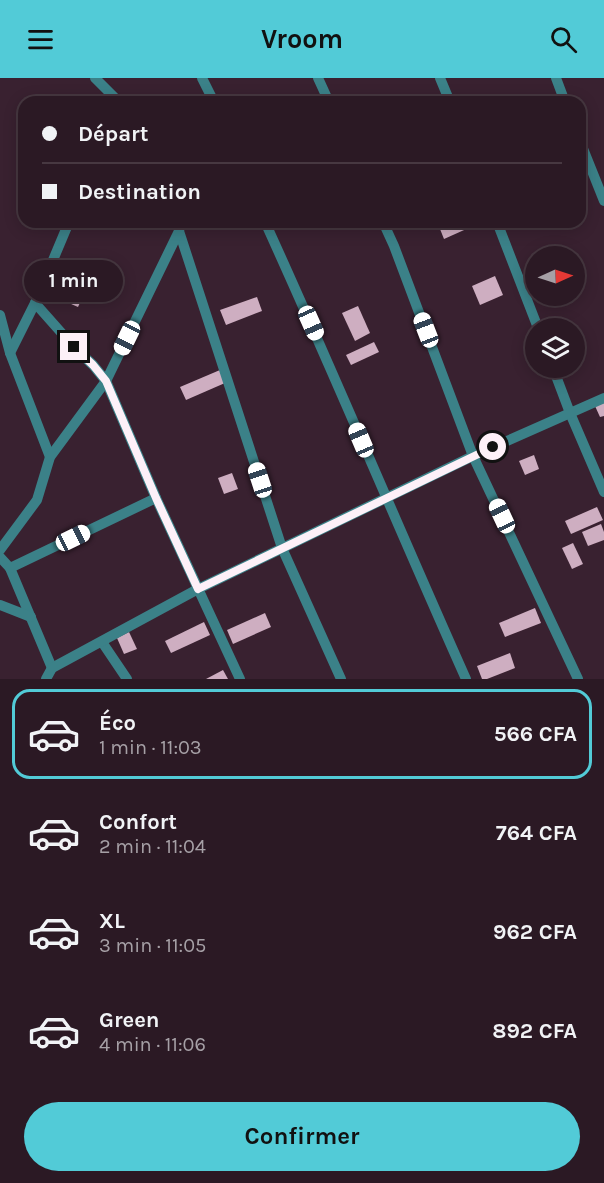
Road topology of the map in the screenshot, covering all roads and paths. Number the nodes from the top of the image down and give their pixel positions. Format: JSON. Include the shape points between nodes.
{"nodes":[{"id":1,"x":95,"y":78,"type":"edge"},
{"id":2,"x":202,"y":78,"type":"edge"},
{"id":3,"x":318,"y":78,"type":"edge"},
{"id":4,"x":440,"y":78,"type":"edge"},
{"id":5,"x":555,"y":78,"type":"edge"},
{"id":6,"x":112,"y":96,"type":"edge"},
{"id":7,"x":211,"y":96,"type":"edge"},
{"id":8,"x":326,"y":96,"type":"edge"},
{"id":9,"x":448,"y":96,"type":"edge"},
{"id":10,"x":562,"y":96,"type":"edge"},
{"id":11,"x":586,"y":156,"type":"edge"},
{"id":12,"x":604,"y":201,"type":"edge"},
{"id":13,"x":66,"y":228,"type":"edge"},
{"id":14,"x":179,"y":228,"type":"edge"},
{"id":15,"x":181,"y":228,"type":"edge"},
{"id":16,"x":268,"y":228,"type":"edge"},
{"id":17,"x":386,"y":228,"type":"edge"},
{"id":18,"x":499,"y":228,"type":"edge"},
{"id":19,"x":35,"y":303,"type":"junction"},
{"id":20,"x":0,"y":315,"type":"edge"},
{"id":21,"x":534,"y":318,"type":"edge"},
{"id":22,"x":10,"y":353,"type":"junction"},
{"id":23,"x":557,"y":378,"type":"edge"},
{"id":24,"x":106,"y":381,"type":"junction"},
{"id":25,"x":604,"y":398,"type":"edge"},
{"id":26,"x":570,"y":413,"type":"junction"},
{"id":27,"x":473,"y":456,"type":"junction"},
{"id":28,"x":50,"y":457,"type":"junction"},
{"id":29,"x":604,"y":492,"type":"edge"},
{"id":30,"x":156,"y":498,"type":"junction"},
{"id":31,"x":386,"y":498,"type":"junction"},
{"id":32,"x":282,"y":548,"type":"junction"},
{"id":33,"x":0,"y":550,"type":"edge"},
{"id":34,"x":0,"y":557,"type":"edge"},
{"id":35,"x":10,"y":567,"type":"junction"},
{"id":36,"x":198,"y":589,"type":"junction"},
{"id":37,"x":0,"y":605,"type":"edge"},
{"id":38,"x":31,"y":617,"type":"junction"},
{"id":39,"x":102,"y":642,"type":"junction"},
{"id":40,"x":52,"y":668,"type":"junction"},
{"id":41,"x":46,"y":679,"type":"edge"},
{"id":42,"x":127,"y":679,"type":"edge"},
{"id":43,"x":240,"y":679,"type":"edge"},
{"id":44,"x":342,"y":679,"type":"edge"},
{"id":45,"x":466,"y":679,"type":"edge"},
{"id":46,"x":578,"y":679,"type":"edge"}],
"edges":[{"from":1,"to":6,"type":"street"},
{"from":2,"to":7,"type":"street"},
{"from":3,"to":8,"type":"street"},
{"from":4,"to":9,"type":"street"},
{"from":5,"to":10,"type":"street"},
{"from":11,"to":12,"type":"street"},
{"from":13,"to":19,"type":"street"},
{"from":14,"to":24,"type":"street"},
{"from":15,"to":32,"type":"street"},
{"from":16,"to":31,"type":"street"},
{"from":17,"to":27,"type":"street"},
{"from":18,"to":21,"type":"street"},
{"from":19,"to":22,"type":"street"},
{"from":19,"to":24,"type":"street"},
{"from":20,"to":22,"type":"street"},
{"from":22,"to":28,"type":"street"},
{"from":23,"to":26,"type":"street"},
{"from":24,"to":28,"type":"street"},
{"from":24,"to":30,"type":"street"},
{"from":25,"to":26,"type":"street"},
{"from":26,"to":27,"type":"street"},
{"from":26,"to":29,"type":"street"},
{"from":27,"to":31,"type":"street"},
{"from":27,"to":46,"type":"street"},
{"from":28,"to":33,"type":"street","via":[[37,500]]},
{"from":30,"to":35,"type":"street"},
{"from":30,"to":36,"type":"street"},
{"from":31,"to":32,"type":"street"},
{"from":31,"to":45,"type":"street"},
{"from":32,"to":36,"type":"street"},
{"from":32,"to":44,"type":"street"},
{"from":34,"to":35,"type":"street"},
{"from":35,"to":38,"type":"street"},
{"from":36,"to":39,"type":"street"},
{"from":36,"to":43,"type":"street"},
{"from":37,"to":38,"type":"street"},
{"from":38,"to":40,"type":"street"},
{"from":39,"to":40,"type":"street"},
{"from":39,"to":42,"type":"street"},
{"from":40,"to":41,"type":"street"}]}
